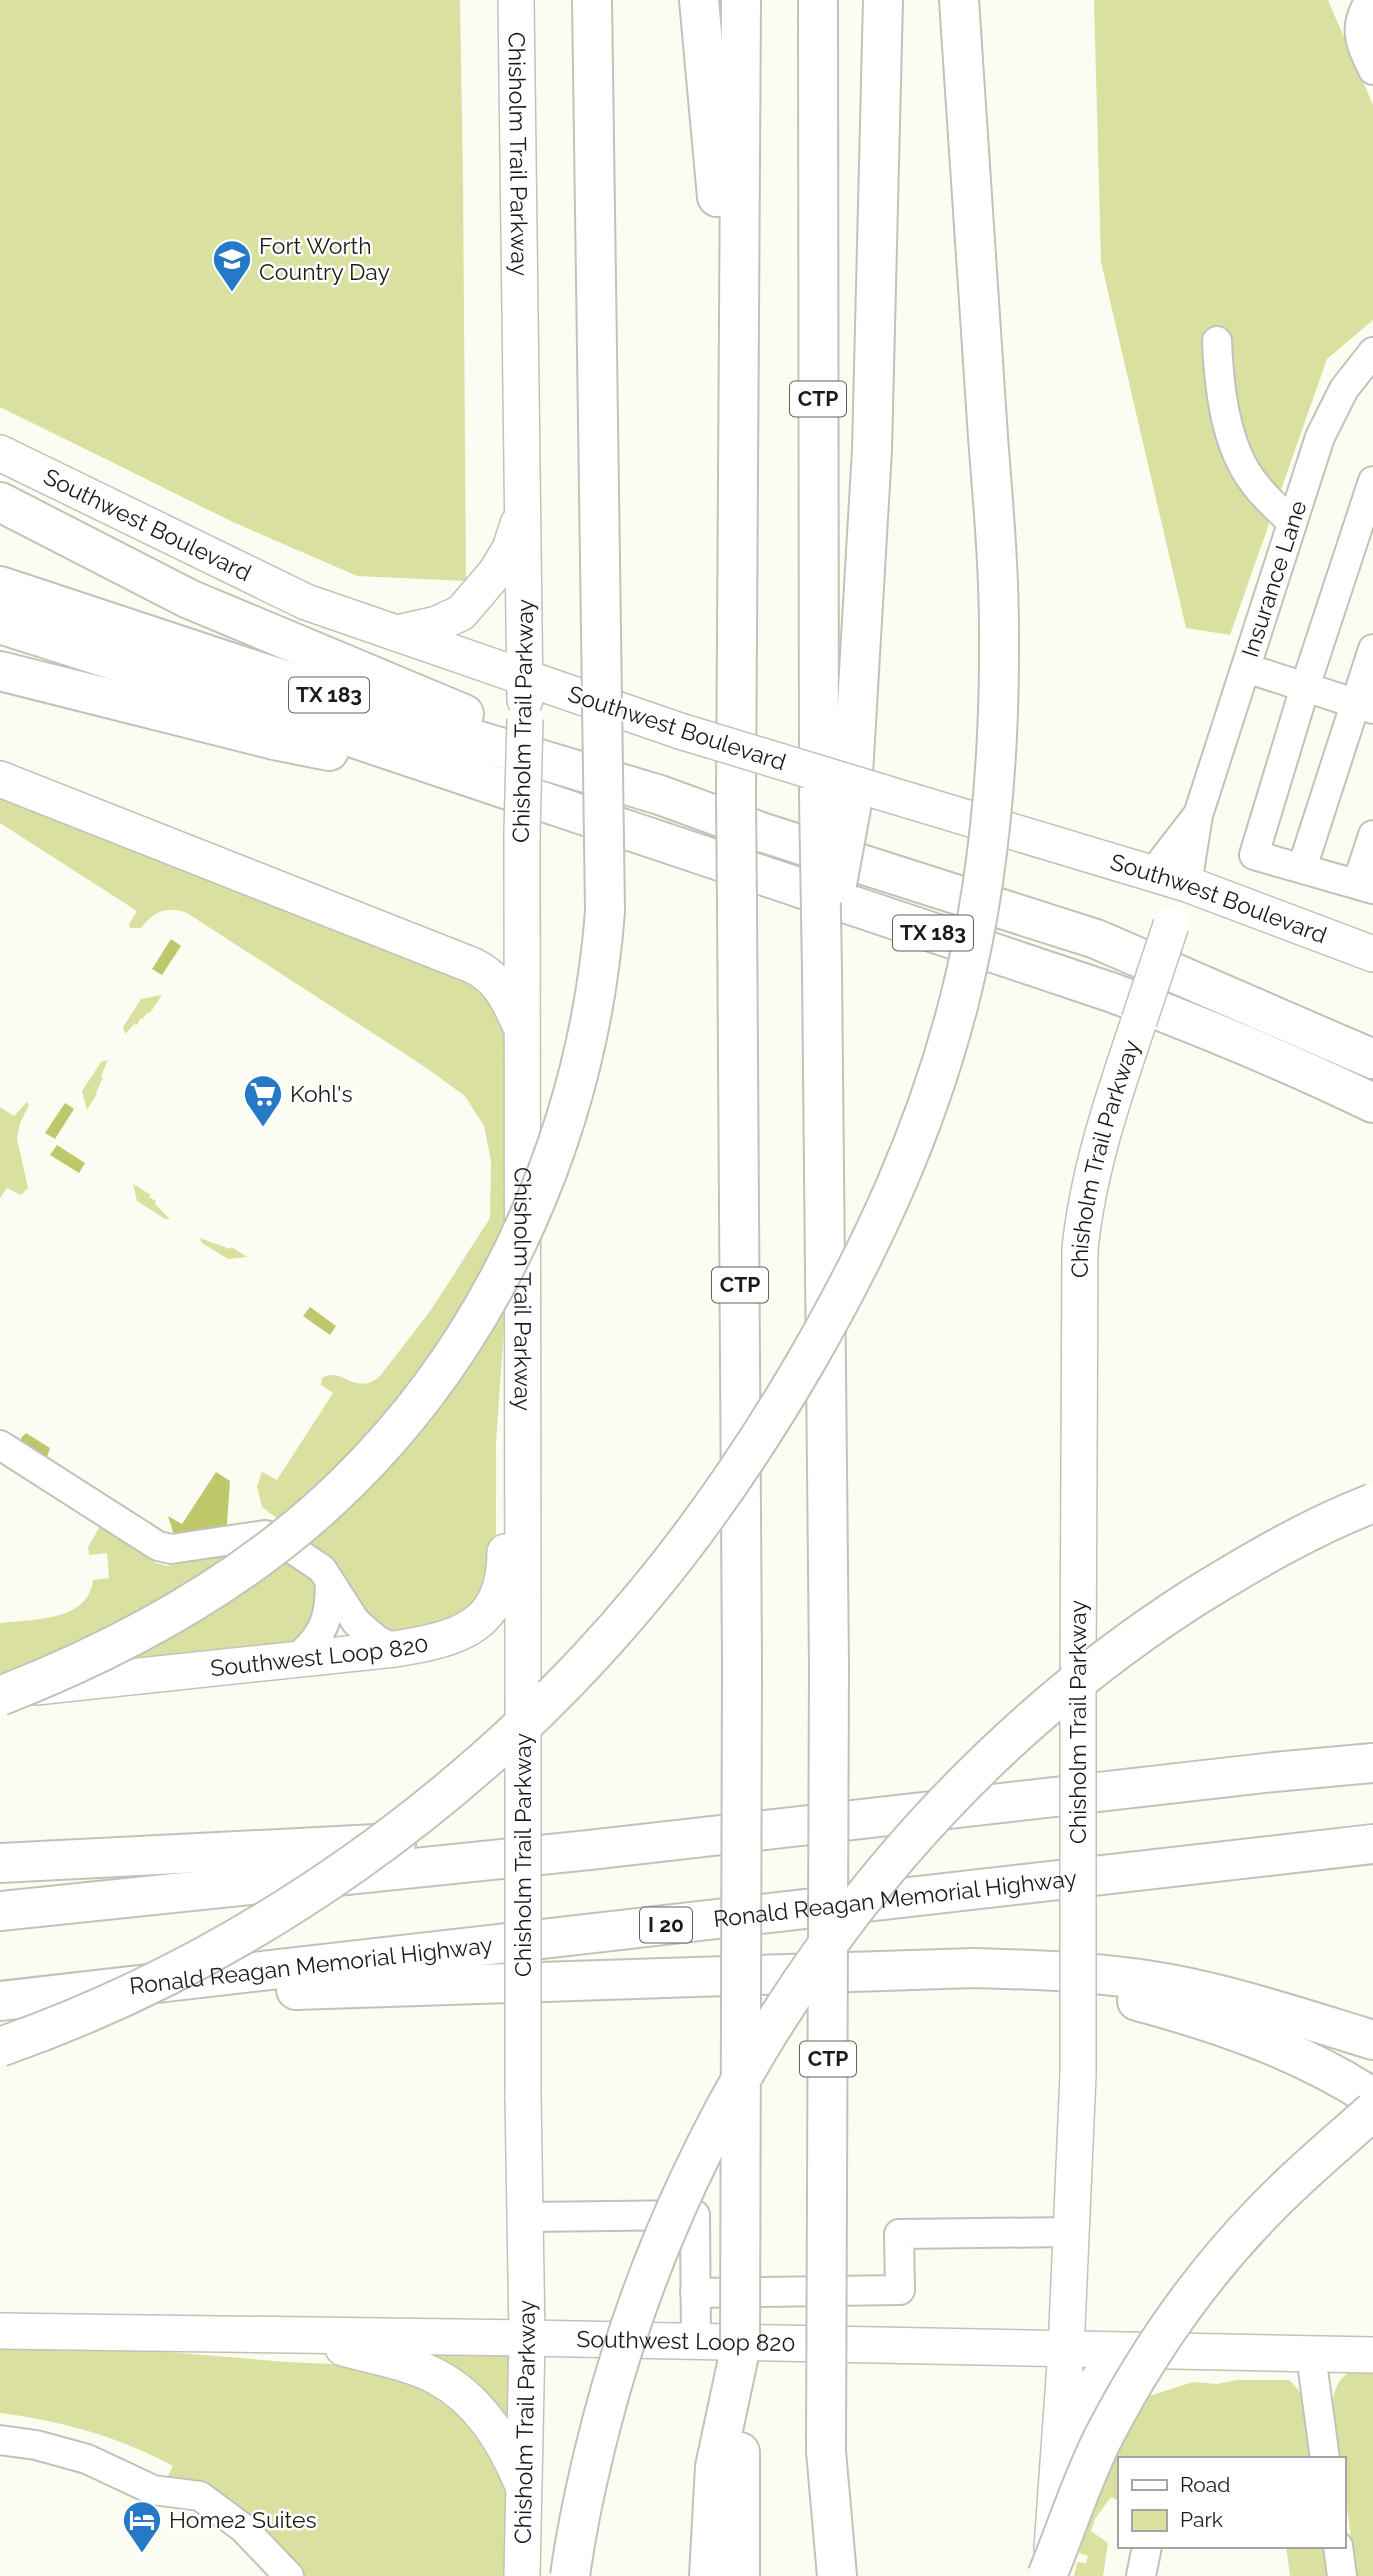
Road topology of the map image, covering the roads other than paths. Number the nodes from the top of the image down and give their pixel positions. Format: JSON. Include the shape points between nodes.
{"nodes":[{"id":1,"x":516,"y":0,"type":"edge"},
{"id":2,"x":592,"y":0,"type":"edge"},
{"id":3,"x":699,"y":0,"type":"edge"},
{"id":4,"x":740,"y":0,"type":"edge"},
{"id":5,"x":818,"y":0,"type":"edge"},
{"id":6,"x":883,"y":0,"type":"edge"},
{"id":7,"x":959,"y":0,"type":"edge"},
{"id":8,"x":1370,"y":0,"type":"edge"},
{"id":9,"x":1373,"y":70,"type":"edge"},
{"id":10,"x":1217,"y":341,"type":"dead end"},
{"id":11,"x":1373,"y":352,"type":"edge"},
{"id":12,"x":739,"y":420,"type":"junction"},
{"id":13,"x":0,"y":453,"type":"edge"},
{"id":14,"x":1373,"y":481,"type":"edge"},
{"id":15,"x":0,"y":502,"type":"edge"},
{"id":16,"x":523,"y":510,"type":"junction"},
{"id":17,"x":1293,"y":523,"type":"junction"},
{"id":18,"x":0,"y":586,"type":"edge"},
{"id":19,"x":0,"y":624,"type":"edge"},
{"id":20,"x":397,"y":633,"type":"junction"},
{"id":21,"x":1373,"y":649,"type":"edge"},
{"id":22,"x":1246,"y":668,"type":"junction"},
{"id":23,"x":0,"y":671,"type":"edge"},
{"id":24,"x":526,"y":678,"type":"junction"},
{"id":25,"x":1305,"y":687,"type":"junction"},
{"id":26,"x":1364,"y":706,"type":"edge"},
{"id":27,"x":0,"y":779,"type":"edge"},
{"id":28,"x":485,"y":783,"type":"junction"},
{"id":29,"x":660,"y":795,"type":"junction"},
{"id":30,"x":850,"y":799,"type":"junction"},
{"id":31,"x":1198,"y":815,"type":"junction"},
{"id":32,"x":1373,"y":835,"type":"edge"},
{"id":33,"x":1302,"y":868,"type":"junction"},
{"id":34,"x":1153,"y":874,"type":"junction"},
{"id":35,"x":1187,"y":884,"type":"junction"},
{"id":36,"x":1365,"y":886,"type":"edge"},
{"id":37,"x":1373,"y":954,"type":"edge"},
{"id":38,"x":522,"y":1031,"type":"junction"},
{"id":39,"x":1373,"y":1059,"type":"edge"},
{"id":40,"x":1373,"y":1103,"type":"edge"},
{"id":41,"x":0,"y":1445,"type":"edge"},
{"id":42,"x":522,"y":1478,"type":"junction"},
{"id":43,"x":1373,"y":1503,"type":"edge"},
{"id":44,"x":330,"y":1582,"type":"junction"},
{"id":45,"x":395,"y":1649,"type":"junction"},
{"id":46,"x":295,"y":1660,"type":"junction"},
{"id":47,"x":0,"y":1691,"type":"edge"},
{"id":48,"x":0,"y":1696,"type":"edge"},
{"id":49,"x":1373,"y":1739,"type":"edge"},
{"id":50,"x":1373,"y":1763,"type":"edge"},
{"id":51,"x":1274,"y":1772,"type":"junction"},
{"id":52,"x":1373,"y":1844,"type":"edge"},
{"id":53,"x":589,"y":1850,"type":"junction"},
{"id":54,"x":0,"y":1863,"type":"edge"},
{"id":55,"x":0,"y":1911,"type":"edge"},
{"id":56,"x":974,"y":1968,"type":"junction"},
{"id":57,"x":50,"y":1996,"type":"junction"},
{"id":58,"x":0,"y":2001,"type":"edge"},
{"id":59,"x":1373,"y":2040,"type":"edge"},
{"id":60,"x":0,"y":2047,"type":"edge"},
{"id":61,"x":1373,"y":2098,"type":"edge"},
{"id":62,"x":1373,"y":2111,"type":"edge"},
{"id":63,"x":525,"y":2217,"type":"junction"},
{"id":64,"x":1071,"y":2232,"type":"junction"},
{"id":65,"x":695,"y":2293,"type":"junction"},
{"id":66,"x":0,"y":2330,"type":"edge"},
{"id":67,"x":296,"y":2335,"type":"junction"},
{"id":68,"x":527,"y":2338,"type":"junction"},
{"id":69,"x":696,"y":2342,"type":"junction"},
{"id":70,"x":1066,"y":2350,"type":"junction"},
{"id":71,"x":1136,"y":2352,"type":"junction"},
{"id":72,"x":1311,"y":2355,"type":"junction"},
{"id":73,"x":1373,"y":2355,"type":"edge"},
{"id":74,"x":0,"y":2440,"type":"edge"},
{"id":75,"x":1059,"y":2447,"type":"junction"},
{"id":76,"x":826,"y":2451,"type":"junction"},
{"id":77,"x":1325,"y":2457,"type":"edge"},
{"id":78,"x":728,"y":2459,"type":"junction"},
{"id":79,"x":524,"y":2487,"type":"junction"},
{"id":80,"x":1148,"y":2548,"type":"edge"},
{"id":81,"x":1148,"y":2548,"type":"edge"},
{"id":82,"x":1338,"y":2548,"type":"edge"},
{"id":83,"x":289,"y":2576,"type":"edge"},
{"id":84,"x":522,"y":2576,"type":"edge"},
{"id":85,"x":570,"y":2576,"type":"edge"},
{"id":86,"x":709,"y":2576,"type":"edge"},
{"id":87,"x":740,"y":2576,"type":"edge"},
{"id":88,"x":826,"y":2576,"type":"edge"},
{"id":89,"x":837,"y":2576,"type":"edge"},
{"id":90,"x":1049,"y":2576,"type":"edge"},
{"id":91,"x":1141,"y":2576,"type":"edge"},
{"id":92,"x":1154,"y":2576,"type":"edge"},
{"id":93,"x":1342,"y":2576,"type":"edge"}],
"edges":[{"from":1,"to":16,"type":"main road","name":"Chisholm Trail Parkway"},
{"from":2,"to":48,"type":"highway","bridge":true,"via":[[605,911],[598,982],[566,1119],[535,1202],[493,1287],[453,1355],[375,1455],[306,1520],[228,1580],[131,1638]]},
{"from":3,"to":12,"type":"highway"},
{"from":4,"to":12,"type":"highway","number":"CTP"},
{"from":5,"to":30,"type":"highway","number":"CTP"},
{"from":6,"to":30,"type":"highway","via":[[872,450]]},
{"from":7,"to":60,"type":"highway","bridge":true,"via":[[999,629],[996,753],[982,881],[961,995],[928,1107],[880,1223],[841,1302],[757,1443],[687,1543],[597,1650],[509,1736],[434,1801],[326,1882],[209,1953],[89,2012]]},
{"from":8,"to":9,"type":"street","via":[[1361,14],[1359,41]]},
{"from":10,"to":17,"type":"street","via":[[1219,383],[1237,456],[1255,485]]},
{"from":11,"to":17,"type":"street","name":"Insurance Lane","via":[[1344,389],[1320,437]]},
{"from":12,"to":78,"type":"highway","number":"CTP","bridge":true,"via":[[740,2350]]},
{"from":13,"to":20,"type":"main road","name":"Southwest Boulevard","via":[[306,602]]},
{"from":14,"to":25,"type":"street"},
{"from":15,"to":29,"type":"highway","via":[[189,599]]},
{"from":16,"to":20,"type":"main road","via":[[510,549],[461,613]]},
{"from":16,"to":24,"type":"main road","name":"Chisholm Trail Parkway"},
{"from":17,"to":22,"type":"street","name":"Insurance Lane"},
{"from":18,"to":29,"type":"highway","number":"TX 183","via":[[369,708]]},
{"from":19,"to":28,"type":"highway","number":"TX 183"},
{"from":20,"to":24,"type":"main road","name":"Southwest Boulevard"},
{"from":21,"to":26,"type":"street"},
{"from":22,"to":25,"type":"street"},
{"from":22,"to":31,"type":"street","name":"Insurance Lane"},
{"from":23,"to":28,"type":"highway","via":[[274,740]]},
{"from":24,"to":30,"type":"main road","name":"Southwest Boulevard","bridge":true},
{"from":24,"to":38,"type":"main road","name":"Chisholm Trail Parkway","bridge":true},
{"from":25,"to":26,"type":"street"},
{"from":25,"to":33,"type":"street","via":[[1254,855]]},
{"from":26,"to":33,"type":"street"},
{"from":27,"to":38,"type":"main road","via":[[474,966],[498,983]]},
{"from":28,"to":40,"type":"highway","number":"TX 183","via":[[1113,993]]},
{"from":29,"to":39,"type":"highway","number":"TX 183","via":[[1096,939]]},
{"from":30,"to":34,"type":"main road","name":"Southwest Boulevard"},
{"from":30,"to":76,"type":"highway","number":"CTP","bridge":true,"via":[[822,972],[829,1667]]},
{"from":31,"to":34,"type":"street","name":"Insurance Lane"},
{"from":31,"to":35,"type":"street","name":"Insurance Lane"},
{"from":32,"to":36,"type":"street"},
{"from":33,"to":36,"type":"street"},
{"from":34,"to":35,"type":"main road","name":"Southwest Boulevard"},
{"from":35,"to":37,"type":"main road","name":"Southwest Boulevard"},
{"from":35,"to":64,"type":"main road","name":"Chisholm Trail Parkway","bridge":true,"via":[[1095,1162],[1080,1249],[1078,2075]]},
{"from":38,"to":42,"type":"main road","name":"Chisholm Trail Parkway"},
{"from":41,"to":44,"type":"street","via":[[158,1546],[171,1549],[265,1535],[287,1543],[322,1569]]},
{"from":42,"to":45,"type":"main road","name":"Southwest Loop 820","via":[[505,1521],[505,1569],[500,1594],[489,1613],[449,1638]]},
{"from":42,"to":63,"type":"main road","name":"Chisholm Trail Parkway","bridge":true},
{"from":43,"to":85,"type":"highway","bridge":true,"via":[[1240,1568],[1060,1693],[958,1790],[846,1919],[755,2054],[675,2210],[629,2328],[609,2395],[575,2534]]},
{"from":44,"to":45,"type":"street","via":[[356,1622]]},
{"from":44,"to":46,"type":"street","via":[[325,1624],[311,1647]]},
{"from":45,"to":46,"type":"main road","name":"Southwest Loop 820"},
{"from":46,"to":47,"type":"main road","name":"Southwest Loop 820"},
{"from":49,"to":51,"type":"highway","via":[[1316,1748]]},
{"from":50,"to":51,"type":"highway"},
{"from":51,"to":53,"type":"highway"},
{"from":52,"to":57,"type":"highway","name":"Ronald Reagan Memorial Highway","number":"I 20"},
{"from":53,"to":54,"type":"highway","via":[[538,1836]]},
{"from":53,"to":55,"type":"highway"},
{"from":56,"to":57,"type":"highway","via":[[272,1991],[122,2007]]},
{"from":56,"to":59,"type":"highway","via":[[1039,1970],[1202,1990]]},
{"from":56,"to":61,"type":"highway","via":[[1115,1994],[1215,2024],[1311,2063]]},
{"from":57,"to":58,"type":"highway","name":"Ronald Reagan Memorial Highway","number":"I 20"},
{"from":62,"to":90,"type":"highway","bridge":true,"via":[[1262,2212],[1175,2317],[1102,2440]]},
{"from":63,"to":65,"type":"street","via":[[695,2215]]},
{"from":63,"to":68,"type":"main road","name":"Chisholm Trail Parkway"},
{"from":64,"to":65,"type":"street","via":[[899,2234],[900,2290]]},
{"from":64,"to":70,"type":"main road","name":"Chisholm Trail Parkway"},
{"from":65,"to":69,"type":"street"},
{"from":66,"to":67,"type":"main road","name":"Southwest Loop 820"},
{"from":67,"to":68,"type":"main road","name":"Southwest Loop 820"},
{"from":67,"to":79,"type":"main road","via":[[438,2378],[486,2418],[506,2447]]},
{"from":68,"to":69,"type":"main road","name":"Southwest Loop 820"},
{"from":68,"to":79,"type":"main road","name":"Chisholm Trail Parkway"},
{"from":69,"to":70,"type":"main road","name":"Southwest Loop 820"},
{"from":70,"to":71,"type":"main road","name":"Southwest Loop 820"},
{"from":70,"to":75,"type":"main road","name":"Chisholm Trail Parkway"},
{"from":71,"to":72,"type":"main road","name":"Southwest Loop 820"},
{"from":71,"to":75,"type":"main road","via":[[1103,2372]]},
{"from":72,"to":73,"type":"main road","name":"Southwest Loop 820"},
{"from":72,"to":77,"type":"street"},
{"from":74,"to":83,"type":"street","via":[[87,2459],[153,2490],[200,2496],[243,2528]]},
{"from":75,"to":90,"type":"main road","name":"Chisholm Trail Parkway"},
{"from":76,"to":88,"type":"highway","number":"CTP"},
{"from":76,"to":89,"type":"highway"},
{"from":78,"to":86,"type":"highway"},
{"from":78,"to":87,"type":"highway"},
{"from":79,"to":84,"type":"main road","name":"Chisholm Trail Parkway"},
{"from":80,"to":91,"type":"street"},
{"from":81,"to":92,"type":"street"},
{"from":82,"to":93,"type":"street"}]}
